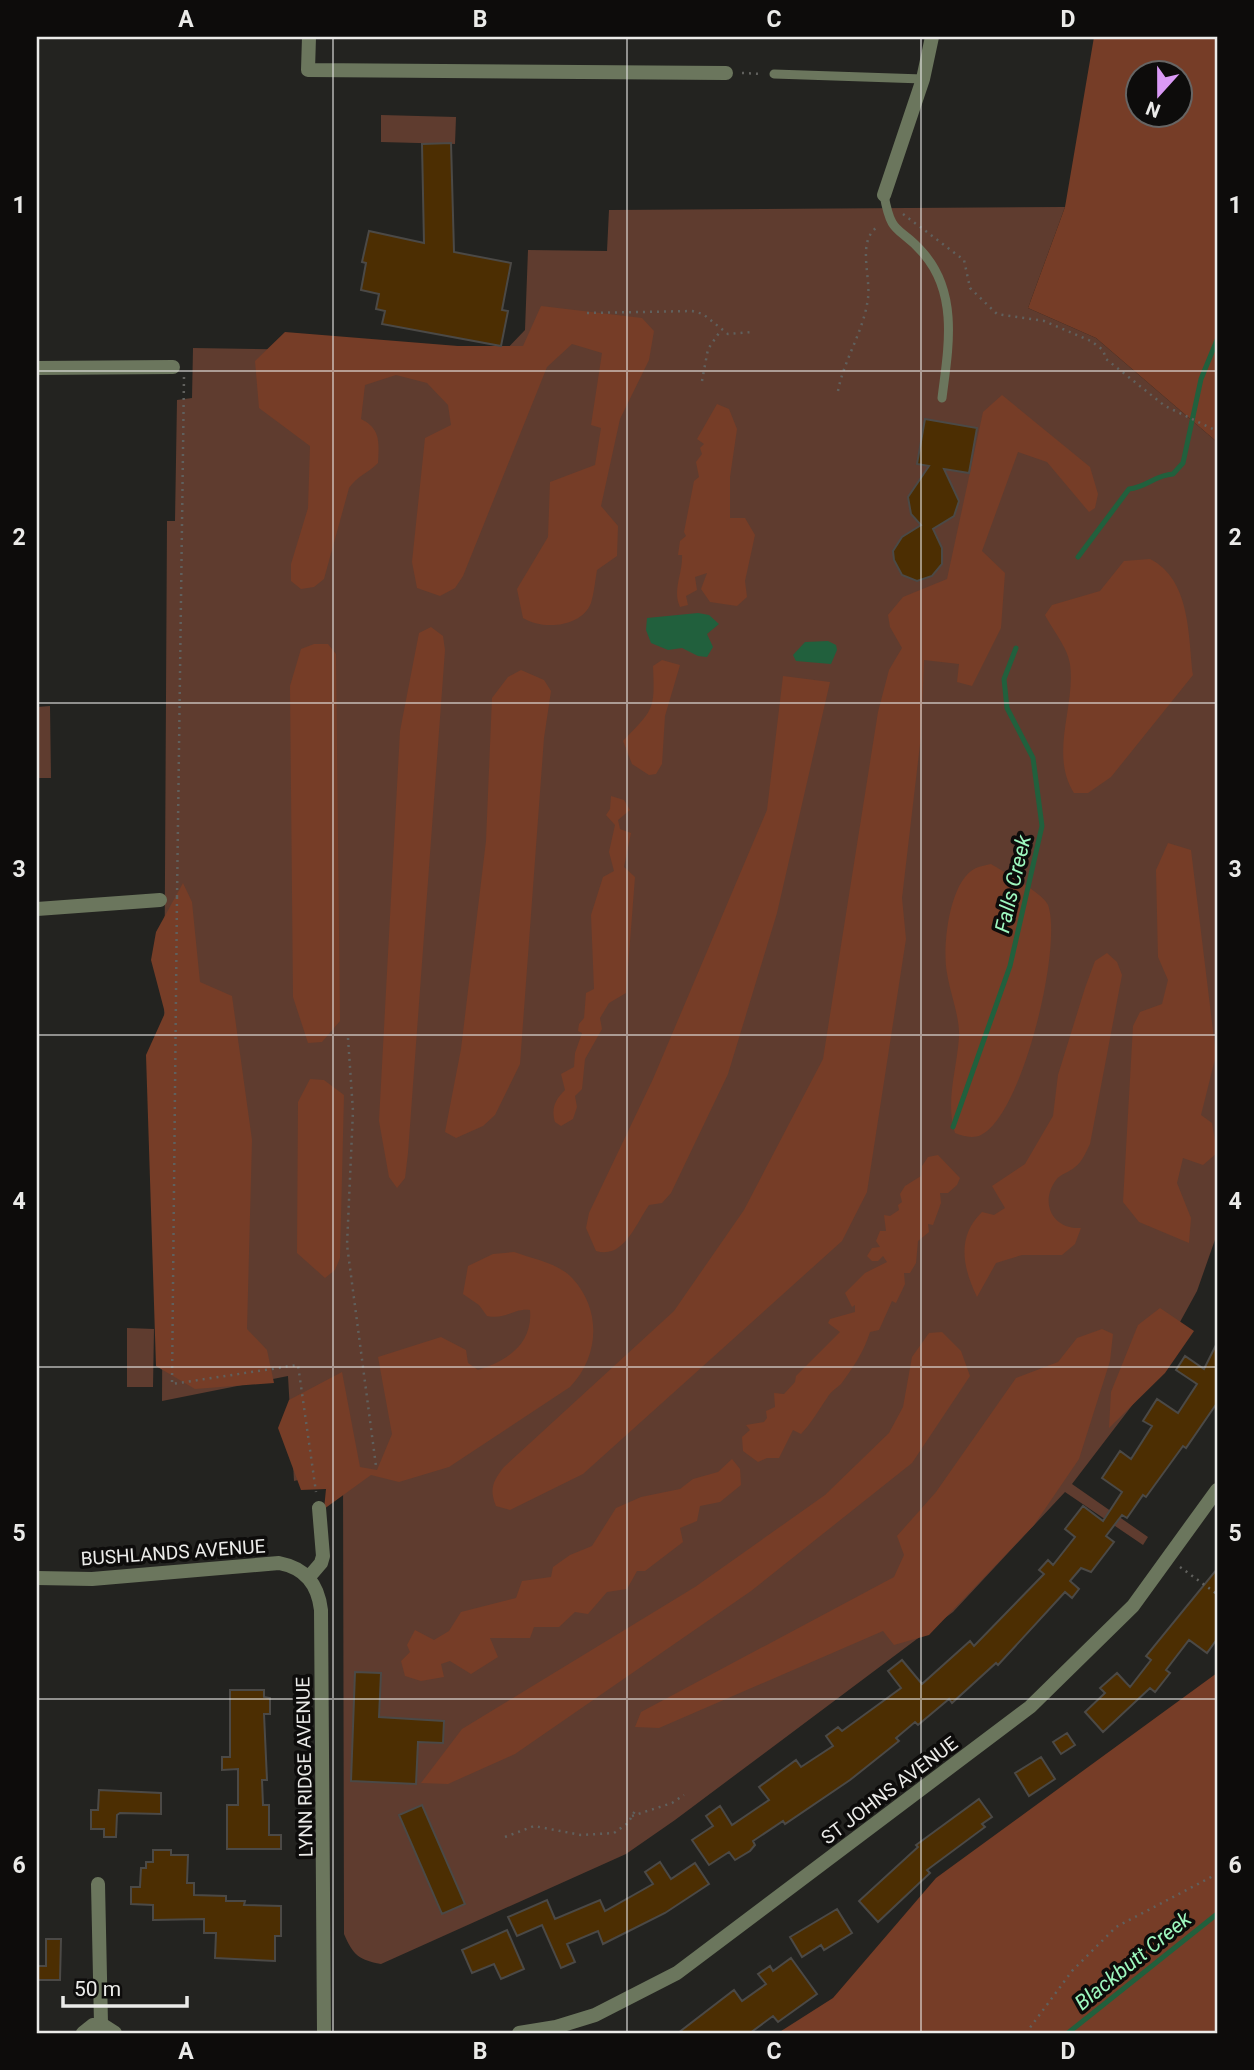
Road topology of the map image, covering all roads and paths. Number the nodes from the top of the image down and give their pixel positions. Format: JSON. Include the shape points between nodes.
{"nodes":[{"id":1,"x":309,"y":37,"type":"edge"},
{"id":2,"x":932,"y":37,"type":"edge"},
{"id":3,"x":726,"y":73,"type":"joint"},
{"id":4,"x":774,"y":74,"type":"joint"},
{"id":5,"x":923,"y":79,"type":"junction"},
{"id":6,"x":884,"y":195,"type":"junction"},
{"id":7,"x":889,"y":223,"type":"junction"},
{"id":8,"x":587,"y":313,"type":"dead end"},
{"id":9,"x":721,"y":330,"type":"junction"},
{"id":10,"x":752,"y":332,"type":"dead end"},
{"id":11,"x":173,"y":367,"type":"joint"},
{"id":12,"x":37,"y":368,"type":"edge"},
{"id":13,"x":702,"y":381,"type":"dead end"},
{"id":14,"x":838,"y":391,"type":"dead end"},
{"id":15,"x":942,"y":398,"type":"dead end"},
{"id":16,"x":1217,"y":431,"type":"edge"},
{"id":17,"x":177,"y":898,"type":"junction"},
{"id":18,"x":160,"y":900,"type":"joint"},
{"id":19,"x":37,"y":909,"type":"edge"},
{"id":20,"x":348,"y":1038,"type":"dead end"},
{"id":21,"x":376,"y":1466,"type":"dead end"},
{"id":22,"x":1217,"y":1490,"type":"edge"},
{"id":23,"x":318,"y":1508,"type":"joint"},
{"id":24,"x":1166,"y":1557,"type":"junction"},
{"id":25,"x":309,"y":1577,"type":"junction"},
{"id":26,"x":37,"y":1578,"type":"edge"},
{"id":27,"x":1217,"y":1594,"type":"edge"},
{"id":28,"x":684,"y":1795,"type":"dead end"},
{"id":29,"x":636,"y":1809,"type":"dead end"},
{"id":30,"x":632,"y":1816,"type":"junction"},
{"id":31,"x":505,"y":1837,"type":"dead end"},
{"id":32,"x":1217,"y":1874,"type":"edge"},
{"id":33,"x":98,"y":1884,"type":"dead end"},
{"id":34,"x":101,"y":2024,"type":"junction"},
{"id":35,"x":83,"y":2033,"type":"edge"},
{"id":36,"x":115,"y":2033,"type":"edge"},
{"id":37,"x":324,"y":2033,"type":"edge"},
{"id":38,"x":519,"y":2033,"type":"edge"},
{"id":39,"x":1026,"y":2033,"type":"edge"}],
"edges":[{"from":1,"to":3,"type":"street","via":[[308,70]]},
{"from":2,"to":5,"type":"street"},
{"from":3,"to":4,"type":"path"},
{"from":4,"to":5,"type":"lane"},
{"from":5,"to":6,"type":"street"},
{"from":6,"to":7,"type":"lane"},
{"from":6,"to":16,"type":"path","via":[[964,260],[970,288],[997,314],[1044,321],[1091,341],[1106,359],[1172,408]]},
{"from":7,"to":14,"type":"path","via":[[869,236],[865,256],[869,296]]},
{"from":7,"to":15,"type":"lane","via":[[924,253],[939,278],[950,324]]},
{"from":8,"to":9,"type":"path","via":[[692,311],[703,314]]},
{"from":9,"to":10,"type":"path","via":[[728,334]]},
{"from":9,"to":13,"type":"path","via":[[708,349]]},
{"from":11,"to":12,"type":"street"},
{"from":11,"to":17,"type":"path","via":[[185,367]]},
{"from":17,"to":18,"type":"path"},
{"from":17,"to":23,"type":"path","via":[[172,1384],[298,1365]]},
{"from":18,"to":19,"type":"street"},
{"from":20,"to":21,"type":"path","via":[[353,1111],[347,1245]]},
{"from":22,"to":24,"type":"street","name":"ST JOHNS AVENUE"},
{"from":23,"to":25,"type":"street","via":[[323,1556]]},
{"from":24,"to":27,"type":"path"},
{"from":24,"to":38,"type":"street","name":"ST JOHNS AVENUE","via":[[1133,1606],[1030,1707],[677,1973],[596,2015]]},
{"from":25,"to":26,"type":"street","name":"BUSHLANDS AVENUE","via":[[279,1563],[92,1579]]},
{"from":25,"to":37,"type":"street","name":"LYNN RIDGE AVENUE","via":[[320,1597],[321,1610]]},
{"from":28,"to":30,"type":"path"},
{"from":29,"to":30,"type":"path"},
{"from":30,"to":31,"type":"path","via":[[614,1833],[581,1835],[534,1826]]},
{"from":32,"to":39,"type":"path","via":[[1116,1927],[1072,1971]]},
{"from":33,"to":34,"type":"street"},
{"from":34,"to":35,"type":"street"},
{"from":34,"to":36,"type":"street"}]}
